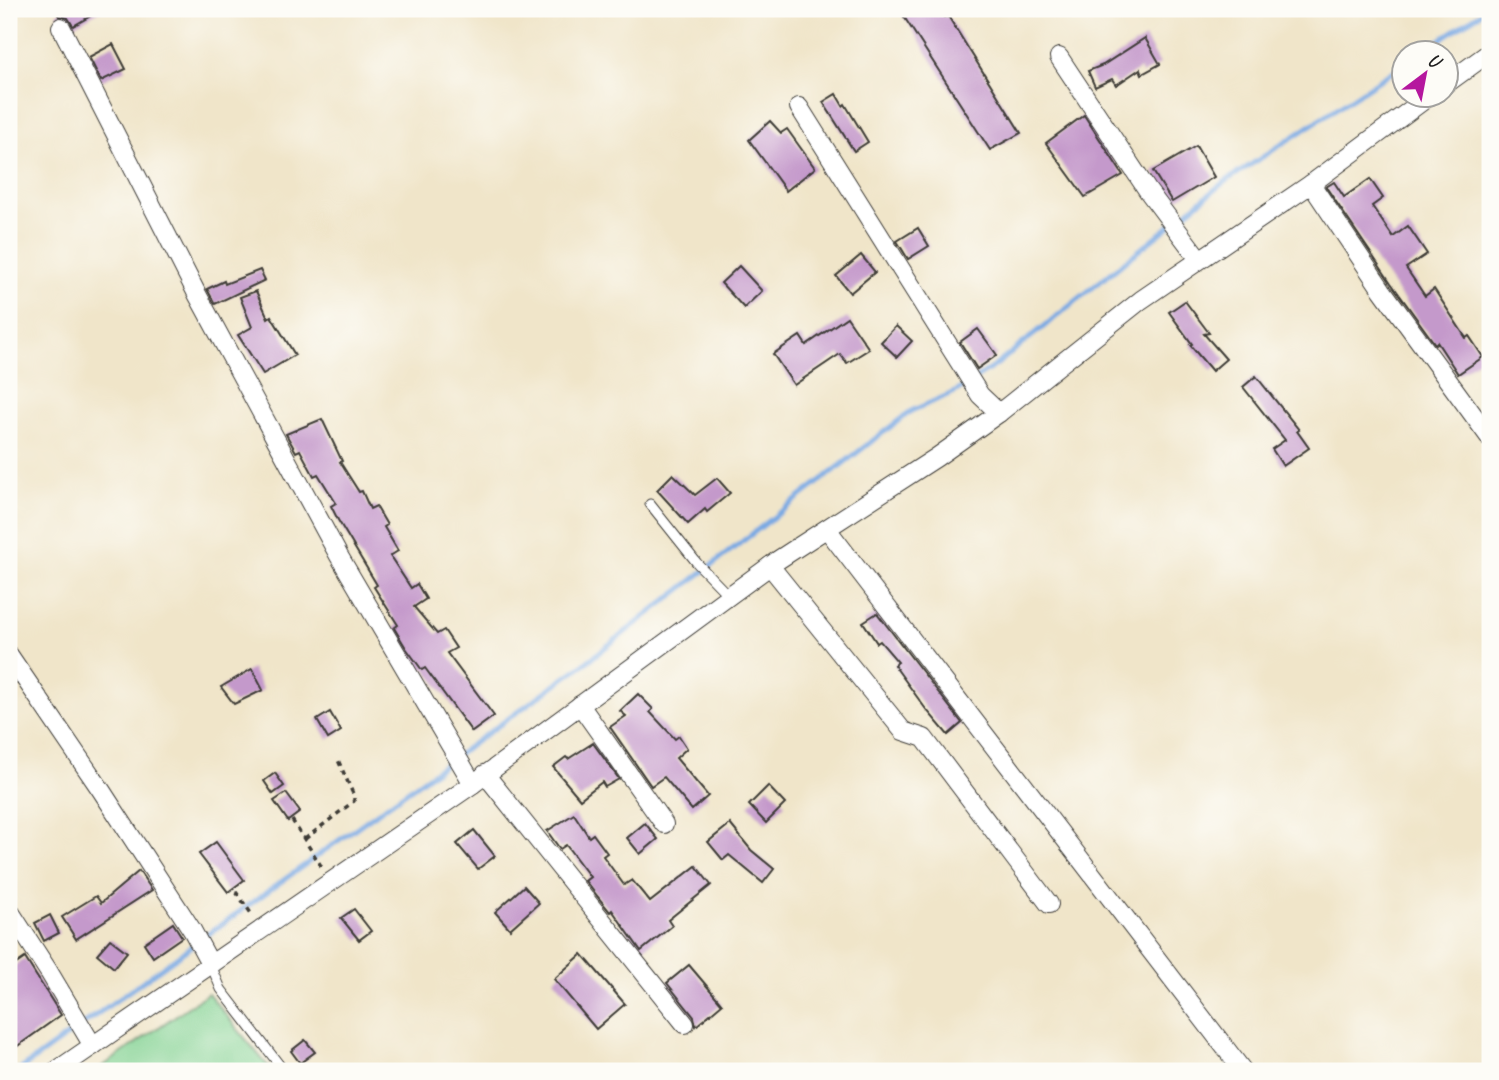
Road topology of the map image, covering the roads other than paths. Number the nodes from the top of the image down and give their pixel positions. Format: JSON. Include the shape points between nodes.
{"nodes":[{"id":1,"x":61,"y":27,"type":"dead end"},
{"id":2,"x":1490,"y":52,"type":"edge"},
{"id":3,"x":1059,"y":57,"type":"dead end"},
{"id":4,"x":1460,"y":74,"type":"edge"},
{"id":5,"x":799,"y":107,"type":"dead end"},
{"id":6,"x":1413,"y":108,"type":"edge"},
{"id":7,"x":1311,"y":184,"type":"junction"},
{"id":8,"x":1199,"y":259,"type":"junction"},
{"id":9,"x":999,"y":413,"type":"junction"},
{"id":10,"x":1490,"y":438,"type":"edge"},
{"id":11,"x":650,"y":504,"type":"dead end"},
{"id":12,"x":827,"y":529,"type":"junction"},
{"id":13,"x":770,"y":566,"type":"junction"},
{"id":14,"x":729,"y":596,"type":"junction"},
{"id":15,"x":9,"y":655,"type":"edge"},
{"id":16,"x":580,"y":705,"type":"junction"},
{"id":17,"x":479,"y":779,"type":"junction"},
{"id":18,"x":664,"y":824,"type":"dead end"},
{"id":19,"x":1049,"y":904,"type":"dead end"},
{"id":20,"x":9,"y":910,"type":"edge"},
{"id":21,"x":208,"y":959,"type":"junction"},
{"id":22,"x":685,"y":1024,"type":"dead end"},
{"id":23,"x":90,"y":1040,"type":"junction"},
{"id":24,"x":55,"y":1071,"type":"edge"},
{"id":25,"x":284,"y":1071,"type":"edge"},
{"id":26,"x":1244,"y":1071,"type":"edge"}],
"edges":[{"from":1,"to":17,"type":"street","via":[[197,294],[332,544],[453,749]]},
{"from":2,"to":4,"type":"street"},
{"from":3,"to":8,"type":"street"},
{"from":5,"to":9,"type":"street","via":[[980,395]]},
{"from":6,"to":7,"type":"street"},
{"from":7,"to":8,"type":"street"},
{"from":7,"to":10,"type":"street"},
{"from":8,"to":9,"type":"street"},
{"from":9,"to":12,"type":"street"},
{"from":11,"to":14,"type":"lane"},
{"from":12,"to":13,"type":"street"},
{"from":12,"to":26,"type":"street"},
{"from":13,"to":14,"type":"street"},
{"from":13,"to":19,"type":"street","via":[[903,731],[923,738]]},
{"from":14,"to":16,"type":"street"},
{"from":15,"to":21,"type":"street"},
{"from":16,"to":17,"type":"street"},
{"from":16,"to":18,"type":"street"},
{"from":17,"to":21,"type":"street"},
{"from":17,"to":22,"type":"street"},
{"from":20,"to":23,"type":"street"},
{"from":21,"to":23,"type":"street"},
{"from":21,"to":25,"type":"lane","via":[[221,989]]},
{"from":23,"to":24,"type":"street"}]}
